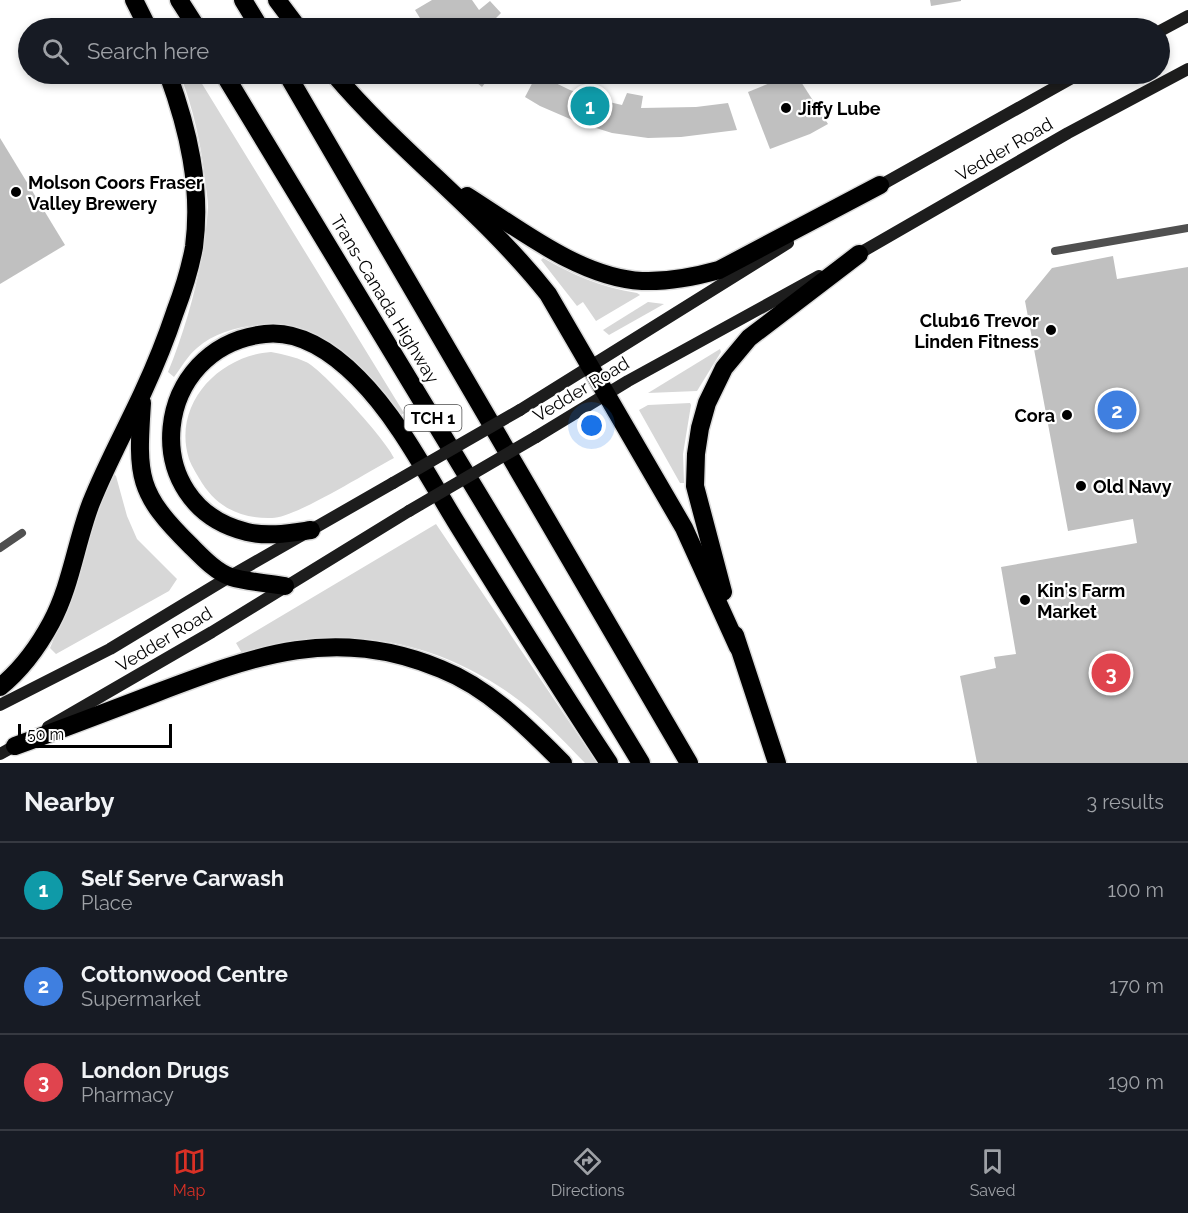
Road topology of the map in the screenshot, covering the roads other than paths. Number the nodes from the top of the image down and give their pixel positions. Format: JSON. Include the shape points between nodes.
{"nodes":[{"id":1,"x":134,"y":0,"type":"edge"},
{"id":2,"x":179,"y":0,"type":"edge"},
{"id":3,"x":243,"y":0,"type":"edge"},
{"id":4,"x":277,"y":0,"type":"edge"},
{"id":5,"x":1188,"y":16,"type":"edge"},
{"id":6,"x":143,"y":18,"type":"edge"},
{"id":7,"x":191,"y":18,"type":"edge"},
{"id":8,"x":254,"y":18,"type":"edge"},
{"id":9,"x":290,"y":18,"type":"edge"},
{"id":10,"x":1170,"y":26,"type":"edge"},
{"id":11,"x":1188,"y":69,"type":"edge"},
{"id":12,"x":1170,"y":79,"type":"edge"},
{"id":13,"x":172,"y":84,"type":"edge"},
{"id":14,"x":230,"y":84,"type":"edge"},
{"id":15,"x":292,"y":84,"type":"edge"},
{"id":16,"x":343,"y":84,"type":"edge"},
{"id":17,"x":1061,"y":84,"type":"edge"},
{"id":18,"x":1160,"y":84,"type":"edge"},
{"id":19,"x":436,"y":176,"type":"junction"},
{"id":20,"x":880,"y":185,"type":"junction"},
{"id":21,"x":1188,"y":228,"type":"edge"},
{"id":22,"x":1054,"y":251,"type":"dead end"},
{"id":23,"x":859,"y":254,"type":"junction"},
{"id":24,"x":591,"y":366,"type":"junction"},
{"id":25,"x":143,"y":392,"type":"junction"},
{"id":26,"x":607,"y":394,"type":"junction"},
{"id":27,"x":311,"y":530,"type":"junction"},
{"id":28,"x":22,"y":534,"type":"dead end"},
{"id":29,"x":0,"y":548,"type":"edge"},
{"id":30,"x":229,"y":577,"type":"junction"},
{"id":31,"x":285,"y":586,"type":"junction"},
{"id":32,"x":738,"y":647,"type":"junction"},
{"id":33,"x":0,"y":687,"type":"edge"},
{"id":34,"x":0,"y":705,"type":"edge"},
{"id":35,"x":8,"y":750,"type":"edge"},
{"id":36,"x":563,"y":763,"type":"edge"},
{"id":37,"x":609,"y":763,"type":"edge"},
{"id":38,"x":641,"y":763,"type":"edge"},
{"id":39,"x":689,"y":763,"type":"edge"},
{"id":40,"x":777,"y":763,"type":"edge"}],
"edges":[{"from":1,"to":6,"type":"highway"},
{"from":2,"to":7,"type":"highway"},
{"from":3,"to":8,"type":"highway"},
{"from":4,"to":9,"type":"highway"},
{"from":5,"to":10,"type":"main road"},
{"from":11,"to":12,"type":"main road","name":"Vedder Road"},
{"from":13,"to":25,"type":"highway","via":[[193,160],[194,247],[184,288]]},
{"from":14,"to":38,"type":"highway","name":"Trans-Canada Highway","number":"TCH 1"},
{"from":15,"to":39,"type":"highway","name":"Trans-Canada Highway","number":"TCH 1"},
{"from":16,"to":19,"type":"highway"},
{"from":17,"to":20,"type":"main road","name":"Vedder Road"},
{"from":18,"to":23,"type":"main road","name":"Vedder Road"},
{"from":19,"to":20,"type":"highway","via":[[581,264],[611,276],[641,281],[694,277],[719,270]]},
{"from":19,"to":24,"type":"highway","via":[[527,268],[548,294]]},
{"from":20,"to":24,"type":"main road","name":"Vedder Road"},
{"from":21,"to":22,"type":"lane"},
{"from":23,"to":26,"type":"main road","name":"Vedder Road"},
{"from":23,"to":32,"type":"highway","via":[[749,338],[724,368],[707,403],[696,454],[695,486]]},
{"from":24,"to":26,"type":"highway"},
{"from":24,"to":27,"type":"main road","name":"Vedder Road","bridge":true},
{"from":25,"to":30,"type":"highway","via":[[139,449],[142,479],[153,503],[167,523],[206,561]]},
{"from":25,"to":33,"type":"highway","via":[[91,503],[51,622],[22,666]]},
{"from":26,"to":31,"type":"main road","name":"Vedder Road","bridge":true},
{"from":26,"to":32,"type":"highway","via":[[684,528]]},
{"from":27,"to":30,"type":"main road","name":"Vedder Road"},
{"from":27,"to":37,"type":"highway","via":[[277,535],[247,532],[203,510],[185,489],[175,467],[171,444],[179,393],[205,359],[226,345],[267,333],[286,334],[339,360],[381,403]]},
{"from":28,"to":29,"type":"lane"},
{"from":30,"to":31,"type":"highway"},
{"from":30,"to":34,"type":"main road","name":"Vedder Road","via":[[110,649]]},
{"from":31,"to":35,"type":"main road","name":"Vedder Road"},
{"from":32,"to":40,"type":"highway"},
{"from":35,"to":36,"type":"highway","via":[[231,665],[274,654],[340,647],[398,654],[443,669],[488,695]]}]}
